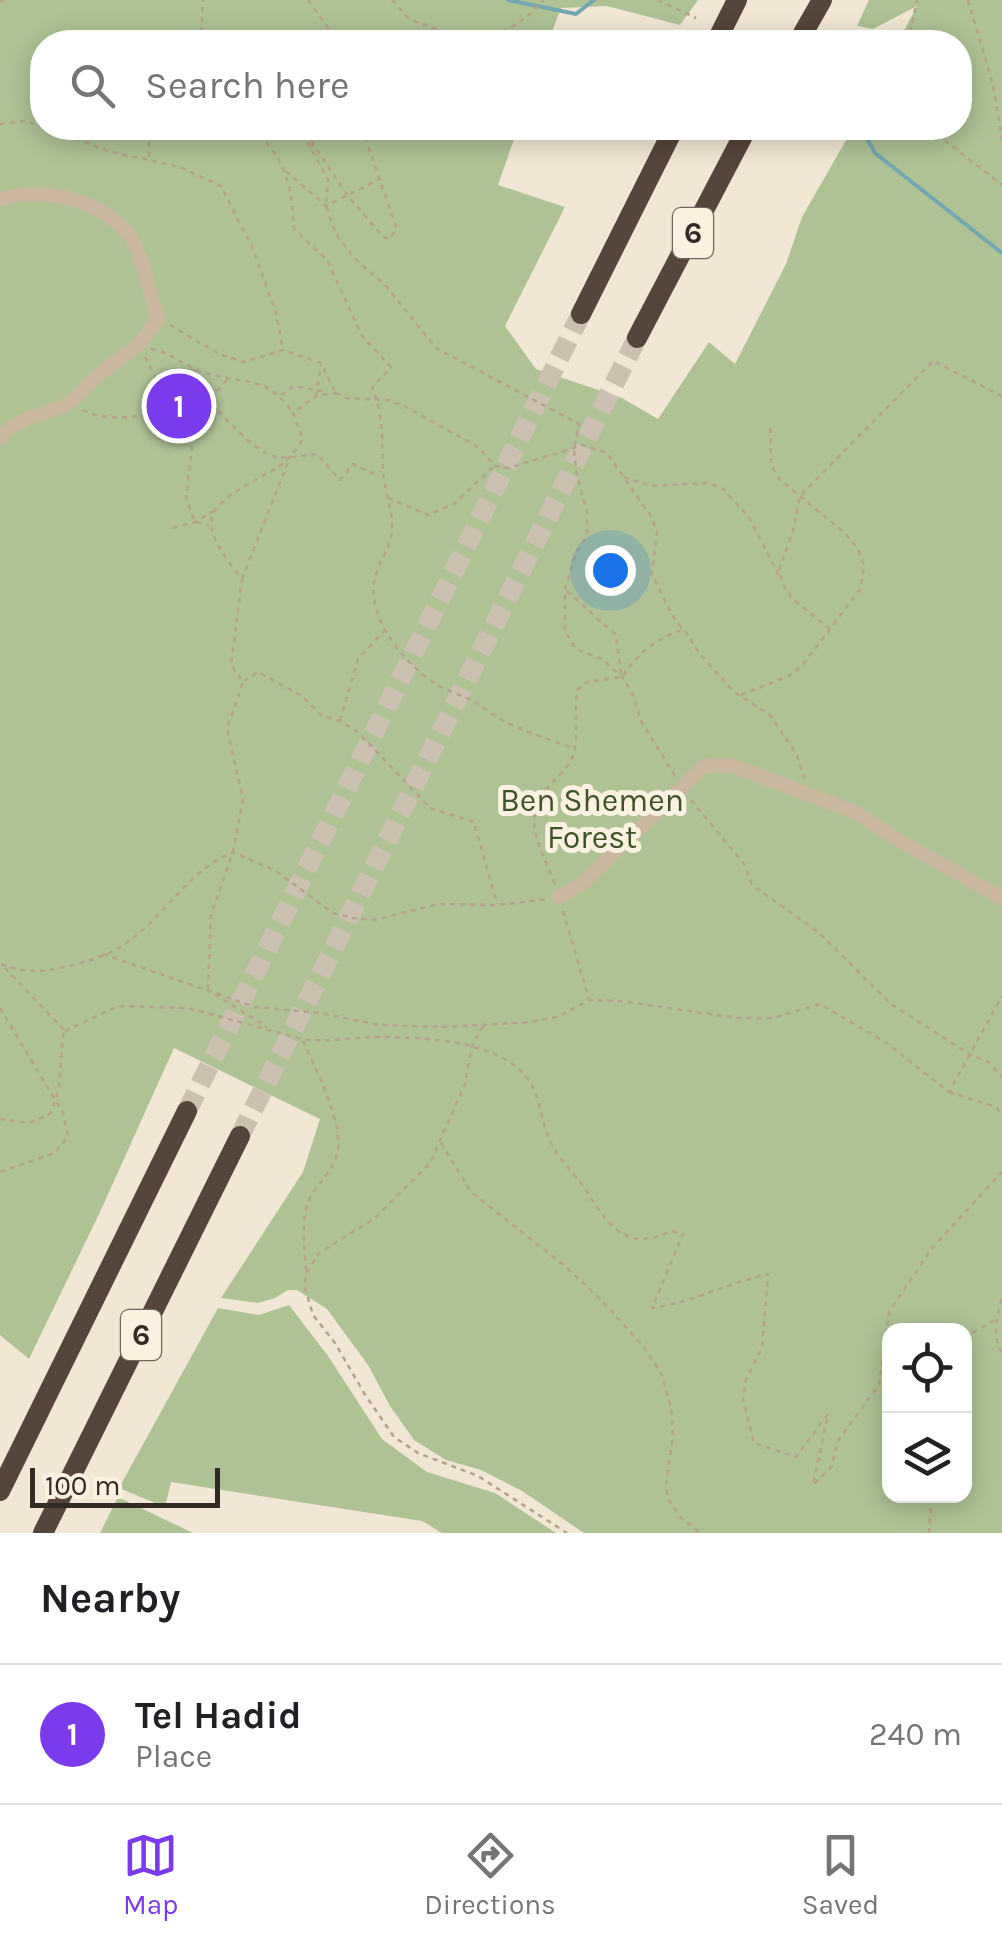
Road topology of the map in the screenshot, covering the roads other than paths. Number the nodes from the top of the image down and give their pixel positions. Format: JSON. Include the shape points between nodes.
{"nodes":[{"id":1,"x":737,"y":0,"type":"edge"},
{"id":2,"x":805,"y":0,"type":"edge"},
{"id":3,"x":822,"y":0,"type":"edge"},
{"id":4,"x":722,"y":30,"type":"edge"},
{"id":5,"x":791,"y":30,"type":"edge"},
{"id":6,"x":805,"y":30,"type":"edge"},
{"id":7,"x":668,"y":140,"type":"edge"},
{"id":8,"x":742,"y":140,"type":"edge"},
{"id":9,"x":0,"y":199,"type":"edge"},
{"id":10,"x":581,"y":314,"type":"tunnel mouth"},
{"id":11,"x":637,"y":338,"type":"tunnel mouth"},
{"id":12,"x":0,"y":438,"type":"edge"},
{"id":13,"x":559,"y":897,"type":"road end"},
{"id":14,"x":1002,"y":898,"type":"edge"},
{"id":15,"x":187,"y":1110,"type":"tunnel mouth"},
{"id":16,"x":240,"y":1136,"type":"tunnel mouth"},
{"id":17,"x":0,"y":1491,"type":"edge"},
{"id":18,"x":43,"y":1533,"type":"edge"}],
"edges":[{"from":1,"to":4,"type":"highway"},
{"from":2,"to":5,"type":"highway"},
{"from":3,"to":6,"type":"highway"},
{"from":7,"to":10,"type":"highway","number":"6"},
{"from":8,"to":11,"type":"highway","number":"6"},
{"from":9,"to":12,"type":"street","via":[[59,196],[98,208],[132,238],[158,319],[140,346],[82,394],[28,416]]},
{"from":13,"to":14,"type":"street","via":[[582,884],[704,766],[731,765],[857,813]]},
{"from":15,"to":17,"type":"highway","number":"6"},
{"from":16,"to":18,"type":"highway","number":"6"}]}
